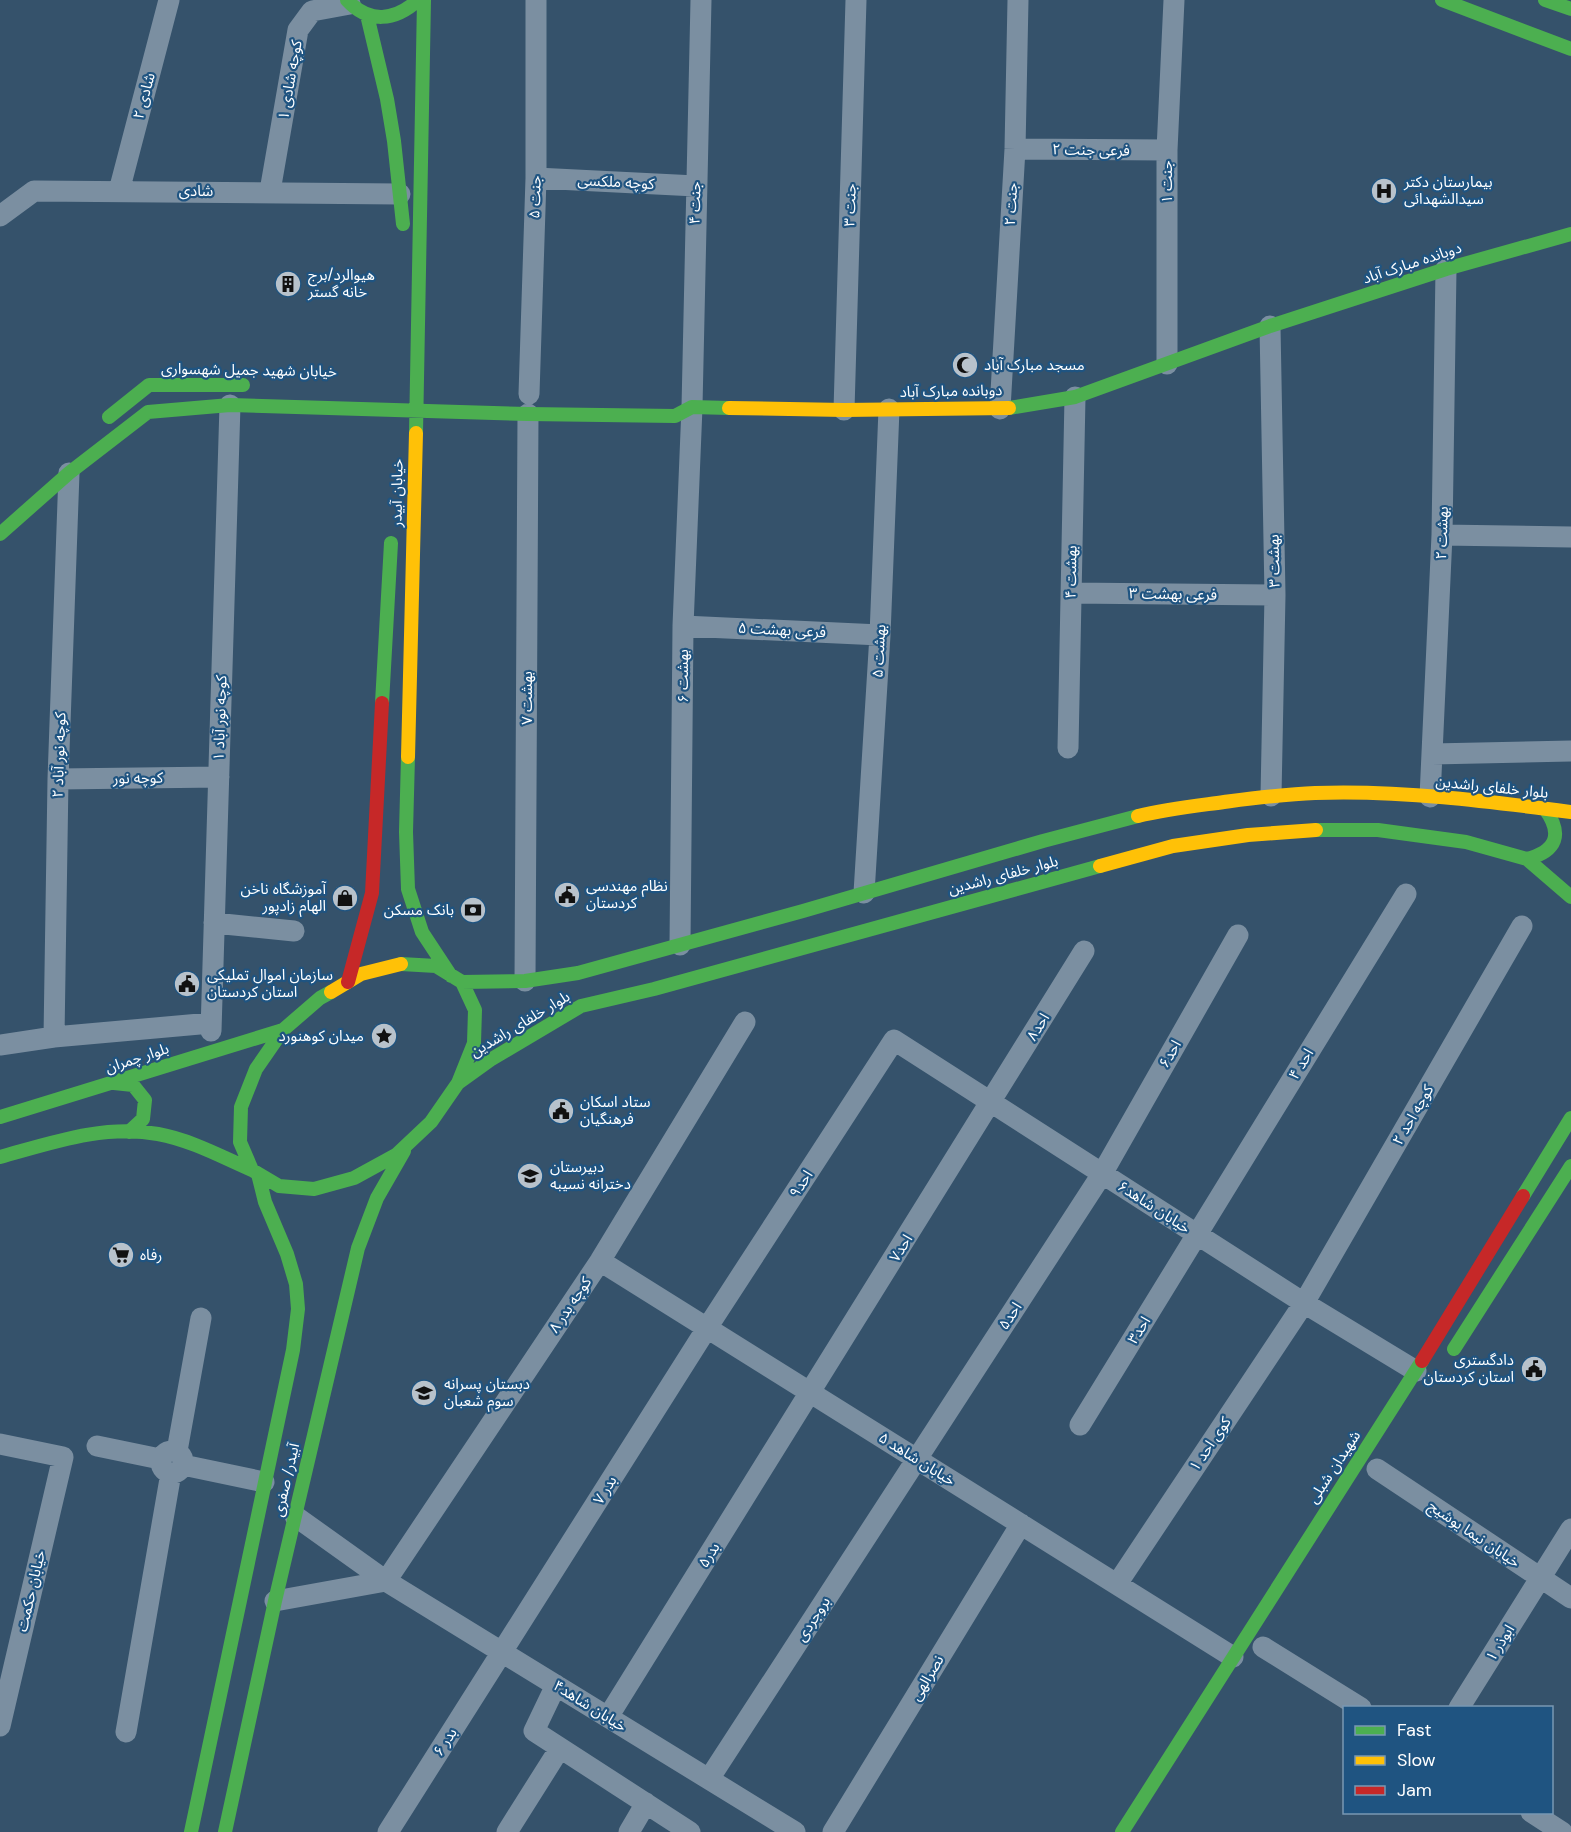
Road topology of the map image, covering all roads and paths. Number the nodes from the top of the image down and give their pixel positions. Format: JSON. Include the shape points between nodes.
{"nodes":[{"id":1,"x":169,"y":0,"type":"edge"},
{"id":2,"x":418,"y":0,"type":"edge"},
{"id":3,"x":424,"y":0,"type":"edge"},
{"id":4,"x":536,"y":0,"type":"edge"},
{"id":5,"x":701,"y":0,"type":"edge"},
{"id":6,"x":856,"y":0,"type":"edge"},
{"id":7,"x":1018,"y":0,"type":"edge"},
{"id":8,"x":1174,"y":0,"type":"edge"},
{"id":9,"x":1442,"y":0,"type":"edge"},
{"id":10,"x":1547,"y":0,"type":"edge"},
{"id":11,"x":355,"y":6,"type":"edge"},
{"id":12,"x":1571,"y":9,"type":"edge"},
{"id":13,"x":1571,"y":50,"type":"edge"},
{"id":14,"x":1015,"y":149,"type":"junction"},
{"id":15,"x":1167,"y":150,"type":"junction"},
{"id":16,"x":536,"y":178,"type":"junction"},
{"id":17,"x":696,"y":186,"type":"junction"},
{"id":18,"x":119,"y":191,"type":"junction"},
{"id":19,"x":270,"y":191,"type":"junction"},
{"id":20,"x":400,"y":194,"type":"junction"},
{"id":21,"x":0,"y":216,"type":"edge"},
{"id":22,"x":1571,"y":234,"type":"edge"},
{"id":23,"x":403,"y":237,"type":"dead end"},
{"id":24,"x":1446,"y":269,"type":"junction"},
{"id":25,"x":1270,"y":326,"type":"junction"},
{"id":26,"x":1167,"y":364,"type":"junction"},
{"id":27,"x":252,"y":386,"type":"dead end"},
{"id":28,"x":422,"y":390,"type":"junction"},
{"id":29,"x":1075,"y":397,"type":"junction"},
{"id":30,"x":529,"y":399,"type":"junction"},
{"id":31,"x":684,"y":403,"type":"junction"},
{"id":32,"x":230,"y":405,"type":"junction"},
{"id":33,"x":399,"y":405,"type":"junction"},
{"id":34,"x":888,"y":409,"type":"junction"},
{"id":35,"x":1000,"y":409,"type":"junction"},
{"id":36,"x":844,"y":410,"type":"junction"},
{"id":37,"x":415,"y":411,"type":"junction"},
{"id":38,"x":103,"y":423,"type":"dead end"},
{"id":39,"x":69,"y":473,"type":"junction"},
{"id":40,"x":392,"y":531,"type":"dead end"},
{"id":41,"x":0,"y":534,"type":"edge"},
{"id":42,"x":1442,"y":535,"type":"junction"},
{"id":43,"x":1571,"y":537,"type":"edge"},
{"id":44,"x":1071,"y":594,"type":"junction"},
{"id":45,"x":1275,"y":595,"type":"junction"},
{"id":46,"x":683,"y":626,"type":"junction"},
{"id":47,"x":880,"y":635,"type":"junction"},
{"id":48,"x":1068,"y":747,"type":"dead end"},
{"id":49,"x":1571,"y":751,"type":"edge"},
{"id":50,"x":1432,"y":754,"type":"junction"},
{"id":51,"x":219,"y":777,"type":"junction"},
{"id":52,"x":58,"y":779,"type":"junction"},
{"id":53,"x":1271,"y":796,"type":"junction"},
{"id":54,"x":1430,"y":796,"type":"junction"},
{"id":55,"x":1545,"y":809,"type":"junction"},
{"id":56,"x":1571,"y":812,"type":"edge"},
{"id":57,"x":1527,"y":859,"type":"junction"},
{"id":58,"x":864,"y":893,"type":"junction"},
{"id":59,"x":1406,"y":894,"type":"dead end"},
{"id":60,"x":1571,"y":897,"type":"edge"},
{"id":61,"x":214,"y":923,"type":"junction"},
{"id":62,"x":1522,"y":926,"type":"dead end"},
{"id":63,"x":294,"y":931,"type":"dead end"},
{"id":64,"x":1238,"y":935,"type":"dead end"},
{"id":65,"x":680,"y":945,"type":"junction"},
{"id":66,"x":1084,"y":951,"type":"dead end"},
{"id":67,"x":578,"y":973,"type":"junction"},
{"id":68,"x":456,"y":979,"type":"junction"},
{"id":69,"x":525,"y":981,"type":"junction"},
{"id":70,"x":348,"y":982,"type":"junction"},
{"id":71,"x":581,"y":1006,"type":"junction"},
{"id":72,"x":744,"y":1022,"type":"dead end"},
{"id":73,"x":283,"y":1030,"type":"junction"},
{"id":74,"x":54,"y":1037,"type":"junction"},
{"id":75,"x":894,"y":1040,"type":"joint"},
{"id":76,"x":0,"y":1045,"type":"edge"},
{"id":77,"x":114,"y":1083,"type":"junction"},
{"id":78,"x":458,"y":1083,"type":"junction"},
{"id":79,"x":992,"y":1103,"type":"junction"},
{"id":80,"x":0,"y":1117,"type":"edge"},
{"id":81,"x":1571,"y":1118,"type":"edge"},
{"id":82,"x":129,"y":1132,"type":"junction"},
{"id":83,"x":407,"y":1145,"type":"junction"},
{"id":84,"x":0,"y":1157,"type":"edge"},
{"id":85,"x":1571,"y":1166,"type":"edge"},
{"id":86,"x":255,"y":1172,"type":"junction"},
{"id":87,"x":1102,"y":1174,"type":"junction"},
{"id":88,"x":1197,"y":1235,"type":"junction"},
{"id":89,"x":600,"y":1261,"type":"junction"},
{"id":90,"x":1304,"y":1303,"type":"junction"},
{"id":91,"x":201,"y":1318,"type":"dead end"},
{"id":92,"x":707,"y":1328,"type":"junction"},
{"id":93,"x":1445,"y":1364,"type":"dead end"},
{"id":94,"x":1416,"y":1371,"type":"junction"},
{"id":95,"x":810,"y":1392,"type":"junction"},
{"id":96,"x":1080,"y":1425,"type":"dead end"},
{"id":97,"x":0,"y":1444,"type":"edge"},
{"id":98,"x":97,"y":1446,"type":"dead end"},
{"id":99,"x":917,"y":1459,"type":"junction"},
{"id":100,"x":173,"y":1462,"type":"junction"},
{"id":101,"x":1378,"y":1469,"type":"dead end"},
{"id":102,"x":264,"y":1482,"type":"junction"},
{"id":103,"x":295,"y":1516,"type":"junction"},
{"id":104,"x":1021,"y":1524,"type":"junction"},
{"id":105,"x":1571,"y":1529,"type":"edge"},
{"id":106,"x":1541,"y":1578,"type":"junction"},
{"id":107,"x":386,"y":1581,"type":"junction"},
{"id":108,"x":1117,"y":1584,"type":"junction"},
{"id":109,"x":1571,"y":1598,"type":"edge"},
{"id":110,"x":275,"y":1601,"type":"junction"},
{"id":111,"x":1264,"y":1647,"type":"dead end"},
{"id":112,"x":503,"y":1652,"type":"junction"},
{"id":113,"x":1233,"y":1657,"type":"junction"},
{"id":114,"x":556,"y":1685,"type":"junction"},
{"id":115,"x":1359,"y":1706,"type":"edge"},
{"id":116,"x":1460,"y":1706,"type":"edge"},
{"id":117,"x":608,"y":1717,"type":"junction"},
{"id":118,"x":0,"y":1726,"type":"edge"},
{"id":119,"x":126,"y":1732,"type":"dead end"},
{"id":120,"x":560,"y":1748,"type":"junction"},
{"id":121,"x":709,"y":1779,"type":"junction"},
{"id":122,"x":646,"y":1803,"type":"junction"},
{"id":123,"x":1534,"y":1814,"type":"edge"},
{"id":124,"x":191,"y":1832,"type":"edge"},
{"id":125,"x":225,"y":1832,"type":"edge"},
{"id":126,"x":388,"y":1832,"type":"edge"},
{"id":127,"x":507,"y":1832,"type":"edge"},
{"id":128,"x":629,"y":1832,"type":"edge"},
{"id":129,"x":690,"y":1832,"type":"edge"},
{"id":130,"x":795,"y":1832,"type":"edge"},
{"id":131,"x":833,"y":1832,"type":"edge"},
{"id":132,"x":1122,"y":1832,"type":"edge"},
{"id":133,"x":1562,"y":1832,"type":"edge"}],
"edges":[{"from":1,"to":18,"type":"street","name":"شادی ۲"},
{"from":2,"to":11,"type":"main road","via":[[407,11],[381,18]]},
{"from":3,"to":28,"type":"main road","name":"خیابان آبیدر","via":[[420,87]]},
{"from":4,"to":16,"type":"street","name":"جنت ۵"},
{"from":5,"to":17,"type":"street","name":"جنت ۴"},
{"from":6,"to":36,"type":"street","name":"جنت ۳"},
{"from":7,"to":14,"type":"street","name":"جنت ۲"},
{"from":8,"to":15,"type":"street","name":"جنت ۱"},
{"from":9,"to":13,"type":"main road"},
{"from":10,"to":12,"type":"main road"},
{"from":11,"to":19,"type":"street","name":"کوچه شادی ۱","via":[[312,11],[298,30]]},
{"from":11,"to":20,"type":"main road","via":[[387,99]]},
{"from":14,"to":15,"type":"street","name":"فرعی جنت ۲"},
{"from":14,"to":35,"type":"street","name":"جنت ۲"},
{"from":15,"to":26,"type":"street","name":"جنت ۱"},
{"from":16,"to":17,"type":"street","name":"کوچه ملکسی"},
{"from":16,"to":30,"type":"street","name":"جنت ۵"},
{"from":17,"to":31,"type":"street","name":"جنت ۴"},
{"from":18,"to":19,"type":"street","name":"شادی"},
{"from":18,"to":21,"type":"street","name":"شادی","via":[[34,191]]},
{"from":19,"to":20,"type":"street","name":"شادی"},
{"from":20,"to":23,"type":"main road"},
{"from":22,"to":24,"type":"main road","name":"دوبانده مبارک آباد"},
{"from":24,"to":25,"type":"main road","name":"دوبانده مبارک آباد"},
{"from":24,"to":42,"type":"street","name":"بهشت ۲"},
{"from":25,"to":26,"type":"main road","name":"دوبانده مبارک آباد"},
{"from":25,"to":45,"type":"street","name":"بهشت ۳"},
{"from":26,"to":29,"type":"main road","name":"دوبانده مبارک آباد"},
{"from":27,"to":38,"type":"main road","name":"خیابان شهید جمیل شهسواری","via":[[149,385]]},
{"from":28,"to":33,"type":"main road"},
{"from":28,"to":37,"type":"main road","name":"خیابان آبیدر"},
{"from":29,"to":35,"type":"main road","name":"دوبانده مبارک آباد"},
{"from":29,"to":44,"type":"street","name":"بهشت ۴"},
{"from":30,"to":31,"type":"main road","name":"دوبانده مبارک آباد","via":[[675,416]]},
{"from":30,"to":37,"type":"main road","name":"دوبانده مبارک آباد"},
{"from":30,"to":69,"type":"street","name":"بهشت ۷"},
{"from":31,"to":36,"type":"main road","name":"دوبانده مبارک آباد"},
{"from":31,"to":46,"type":"street","name":"بهشت ۶"},
{"from":32,"to":33,"type":"main road"},
{"from":32,"to":39,"type":"main road","via":[[148,412]]},
{"from":32,"to":51,"type":"street","name":"کوچه نور آباد ۱"},
{"from":33,"to":37,"type":"main road","name":"دوبانده مبارک آباد"},
{"from":34,"to":35,"type":"main road","name":"دوبانده مبارک آباد"},
{"from":34,"to":36,"type":"main road","name":"دوبانده مبارک آباد"},
{"from":34,"to":47,"type":"street","name":"بهشت ۵"},
{"from":37,"to":68,"type":"main road","name":"خیابان آبیدر","via":[[408,889],[422,932]]},
{"from":39,"to":41,"type":"main road"},
{"from":39,"to":52,"type":"street","name":"کوچه نور آباد ۲"},
{"from":40,"to":70,"type":"main road","name":"خیابان آبیدر","via":[[372,893]]},
{"from":42,"to":43,"type":"street"},
{"from":42,"to":50,"type":"street","name":"بهشت ۲"},
{"from":44,"to":45,"type":"street","name":"فرعی بهشت ۳"},
{"from":44,"to":48,"type":"street","name":"بهشت ۴"},
{"from":45,"to":53,"type":"street","name":"بهشت ۳"},
{"from":46,"to":47,"type":"street","name":"فرعی بهشت ۵"},
{"from":46,"to":65,"type":"street","name":"بهشت ۶"},
{"from":47,"to":58,"type":"street","name":"بهشت ۵"},
{"from":49,"to":50,"type":"street"},
{"from":50,"to":54,"type":"street","name":"بهشت ۲"},
{"from":51,"to":52,"type":"street","name":"کوچه نور"},
{"from":51,"to":61,"type":"street","name":"کوچه نور آباد ۱"},
{"from":52,"to":74,"type":"street","name":"کوچه نور آباد ۲"},
{"from":53,"to":54,"type":"main road","name":"بلوار خلفای راشدین"},
{"from":53,"to":58,"type":"main road","name":"بلوار خلفای راشدین","via":[[1161,810]]},
{"from":54,"to":55,"type":"main road","name":"بلوار خلفای راشدین"},
{"from":55,"to":56,"type":"main road","name":"بلوار خلفای راشدین"},
{"from":55,"to":57,"type":"main road","via":[[1556,829],[1555,840],[1539,857]]},
{"from":57,"to":60,"type":"main road","name":"بلوار خلفای راشدین"},
{"from":57,"to":71,"type":"main road","name":"بلوار خلفای راشدین","via":[[1466,842],[1378,830],[1248,835],[1173,846],[654,990]]},
{"from":58,"to":65,"type":"main road","name":"بلوار خلفای راشدین"},
{"from":59,"to":88,"type":"street","name":"احد ۴"},
{"from":61,"to":63,"type":"street"},
{"from":61,"to":74,"type":"street","name":"کوچه نور آباد ۱","via":[[211,1027]]},
{"from":62,"to":90,"type":"street","name":"کوچه احد ۲"},
{"from":64,"to":87,"type":"street","name":"احد۶"},
{"from":65,"to":67,"type":"main road","name":"بلوار خلفای راشدین"},
{"from":66,"to":79,"type":"street","name":"احد۸"},
{"from":67,"to":69,"type":"main road","name":"بلوار خلفای راشدین"},
{"from":67,"to":71,"type":"main road","via":[[567,978],[566,993],[570,1002]]},
{"from":68,"to":69,"type":"main road","name":"بلوار خلفای راشدین"},
{"from":68,"to":70,"type":"main road","via":[[436,966],[401,964],[361,974]]},
{"from":68,"to":78,"type":"main road","via":[[476,1010],[474,1044]]},
{"from":70,"to":73,"type":"main road","via":[[320,998]]},
{"from":71,"to":78,"type":"main road","name":"بلوار خلفای راشدین"},
{"from":72,"to":89,"type":"street","name":"کوچه بدر ۸"},
{"from":73,"to":77,"type":"main road","name":"بلوار چمران"},
{"from":73,"to":86,"type":"main road","via":[[256,1069],[241,1107],[240,1142]]},
{"from":74,"to":76,"type":"street"},
{"from":75,"to":79,"type":"street","name":"خیابان شاهد۶"},
{"from":75,"to":92,"type":"street","name":"احد۹"},
{"from":77,"to":80,"type":"main road","name":"بلوار چمران"},
{"from":77,"to":82,"type":"main road","via":[[133,1085],[145,1100],[143,1119]]},
{"from":78,"to":83,"type":"main road","via":[[431,1122]]},
{"from":79,"to":87,"type":"street","name":"خیابان شاهد۶"},
{"from":79,"to":95,"type":"street","name":"احد۷"},
{"from":81,"to":94,"type":"main road","name":"شهیدان شبلی"},
{"from":82,"to":84,"type":"main road","via":[[69,1138]]},
{"from":82,"to":86,"type":"main road","via":[[157,1134],[197,1146]]},
{"from":83,"to":86,"type":"main road","via":[[354,1178],[314,1189],[279,1186]]},
{"from":83,"to":103,"type":"main road","name":"آبیدر/ صفری","via":[[377,1198],[358,1248]]},
{"from":85,"to":93,"type":"main road"},
{"from":86,"to":102,"type":"main road","name":"آبیدر/ صفری","via":[[265,1204],[283,1238],[296,1285],[298,1309],[293,1350]]},
{"from":87,"to":88,"type":"street","name":"خیابان شاهد۶"},
{"from":87,"to":99,"type":"street","name":"احد۵"},
{"from":88,"to":90,"type":"street","name":"خیابان شاهد۶"},
{"from":88,"to":96,"type":"street","name":"احد۳"},
{"from":89,"to":92,"type":"street","name":"خیابان شاهد ۵"},
{"from":89,"to":107,"type":"street","name":"کوچه بدر ۸"},
{"from":90,"to":94,"type":"street","name":"خیابان شاهد۶"},
{"from":90,"to":108,"type":"street","name":"کوی احد ۱"},
{"from":91,"to":100,"type":"street"},
{"from":92,"to":95,"type":"street","name":"خیابان شاهد ۵"},
{"from":92,"to":112,"type":"street","name":"بدر ۷"},
{"from":94,"to":113,"type":"main road","name":"شهیدان شبلی"},
{"from":95,"to":99,"type":"street","name":"خیابان شاهد ۵"},
{"from":95,"to":117,"type":"street","name":"بدر۵"},
{"from":97,"to":118,"type":"street","name":"خیابان حکمت","via":[[63,1457]]},
{"from":98,"to":100,"type":"street"},
{"from":99,"to":104,"type":"street","name":"خیابان شاهد ۵"},
{"from":99,"to":121,"type":"street","name":"بروجردی"},
{"from":100,"to":102,"type":"street"},
{"from":100,"to":119,"type":"street"},
{"from":101,"to":106,"type":"street","name":"خیابان نیما یوشیج"},
{"from":102,"to":124,"type":"main road","name":"آبیدر/ صفری"},
{"from":103,"to":107,"type":"street","name":"خیابان شاهد۴"},
{"from":103,"to":110,"type":"main road","name":"آبیدر/ صفری"},
{"from":104,"to":108,"type":"street","name":"خیابان شاهد ۵"},
{"from":104,"to":131,"type":"street","name":"نصرالهی"},
{"from":105,"to":106,"type":"street","name":"ابوذر ۱"},
{"from":106,"to":109,"type":"street","name":"خیابان نیما یوشیج"},
{"from":106,"to":116,"type":"street","name":"ابوذر ۱"},
{"from":107,"to":110,"type":"street"},
{"from":107,"to":112,"type":"street","name":"خیابان شاهد۴"},
{"from":108,"to":113,"type":"street","name":"خیابان شاهد ۵"},
{"from":110,"to":125,"type":"main road","name":"آبیدر/ صفری"},
{"from":111,"to":115,"type":"street"},
{"from":112,"to":114,"type":"street","name":"خیابان شاهد۴"},
{"from":112,"to":126,"type":"street","name":"بدر ۶"},
{"from":113,"to":132,"type":"main road","name":"شهیدان شبلی"},
{"from":114,"to":117,"type":"street","name":"خیابان شاهد۴"},
{"from":114,"to":120,"type":"street","via":[[534,1731]]},
{"from":117,"to":121,"type":"street","name":"خیابان شاهد۴"},
{"from":120,"to":122,"type":"street"},
{"from":120,"to":127,"type":"street"},
{"from":121,"to":130,"type":"street","name":"خیابان شاهد۴"},
{"from":122,"to":128,"type":"street"},
{"from":122,"to":129,"type":"street"},
{"from":123,"to":133,"type":"street"}]}
